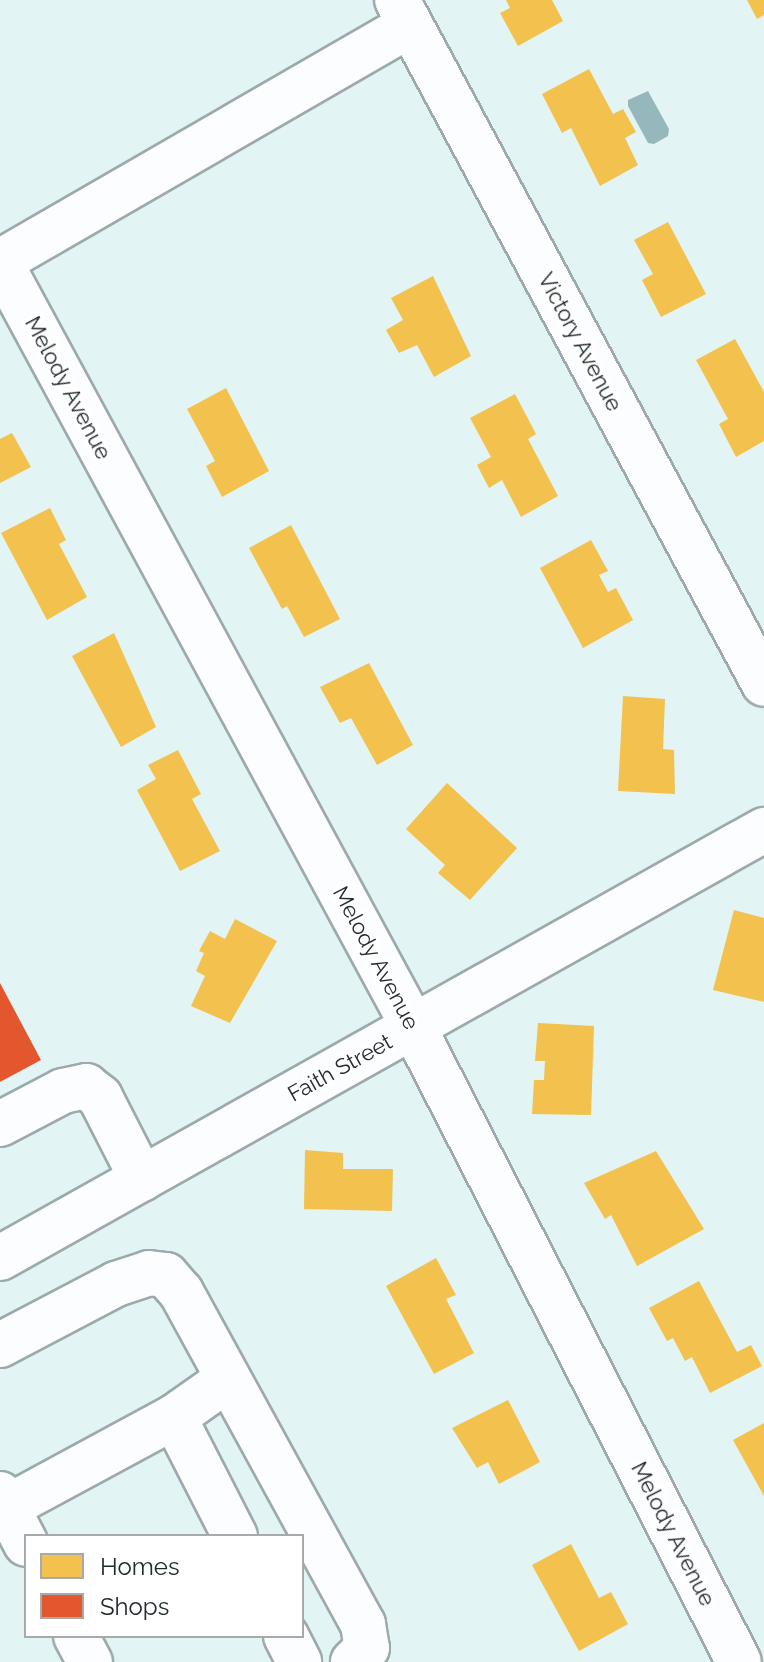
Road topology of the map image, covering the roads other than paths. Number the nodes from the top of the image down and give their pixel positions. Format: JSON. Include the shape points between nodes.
{"nodes":[{"id":1,"x":403,"y":12,"type":"edge"},
{"id":2,"x":0,"y":262,"type":"edge"},
{"id":3,"x":764,"y":684,"type":"edge"},
{"id":4,"x":764,"y":830,"type":"edge"},
{"id":5,"x":414,"y":1028,"type":"junction"},
{"id":6,"x":0,"y":1124,"type":"edge"},
{"id":7,"x":142,"y":1179,"type":"junction"},
{"id":8,"x":0,"y":1258,"type":"edge"},
{"id":9,"x":5,"y":1329,"type":"edge"},
{"id":10,"x":228,"y":1379,"type":"junction"},
{"id":11,"x":174,"y":1417,"type":"junction"},
{"id":12,"x":8,"y":1514,"type":"edge"},
{"id":13,"x":234,"y":1534,"type":"edge"},
{"id":14,"x":77,"y":1638,"type":"edge"},
{"id":15,"x":287,"y":1638,"type":"edge"},
{"id":16,"x":90,"y":1662,"type":"edge"},
{"id":17,"x":299,"y":1662,"type":"edge"},
{"id":18,"x":353,"y":1662,"type":"edge"},
{"id":19,"x":739,"y":1662,"type":"edge"}],
"edges":[{"from":1,"to":2,"type":"street"},
{"from":1,"to":3,"type":"street","name":"Victory Avenue"},
{"from":2,"to":5,"type":"street","name":"Melody Avenue"},
{"from":4,"to":5,"type":"street","name":"Faith Street"},
{"from":5,"to":7,"type":"street","name":"Faith Street"},
{"from":5,"to":19,"type":"street","name":"Melody Avenue"},
{"from":6,"to":7,"type":"street","via":[[63,1091],[86,1086],[100,1097]]},
{"from":7,"to":8,"type":"street","name":"Faith Street"},
{"from":9,"to":10,"type":"street","via":[[116,1284],[149,1273],[166,1275],[181,1292]]},
{"from":10,"to":11,"type":"street"},
{"from":10,"to":18,"type":"street","via":[[363,1624],[367,1648]]},
{"from":11,"to":12,"type":"street"},
{"from":11,"to":13,"type":"street"},
{"from":14,"to":16,"type":"street"},
{"from":15,"to":17,"type":"street"}]}
